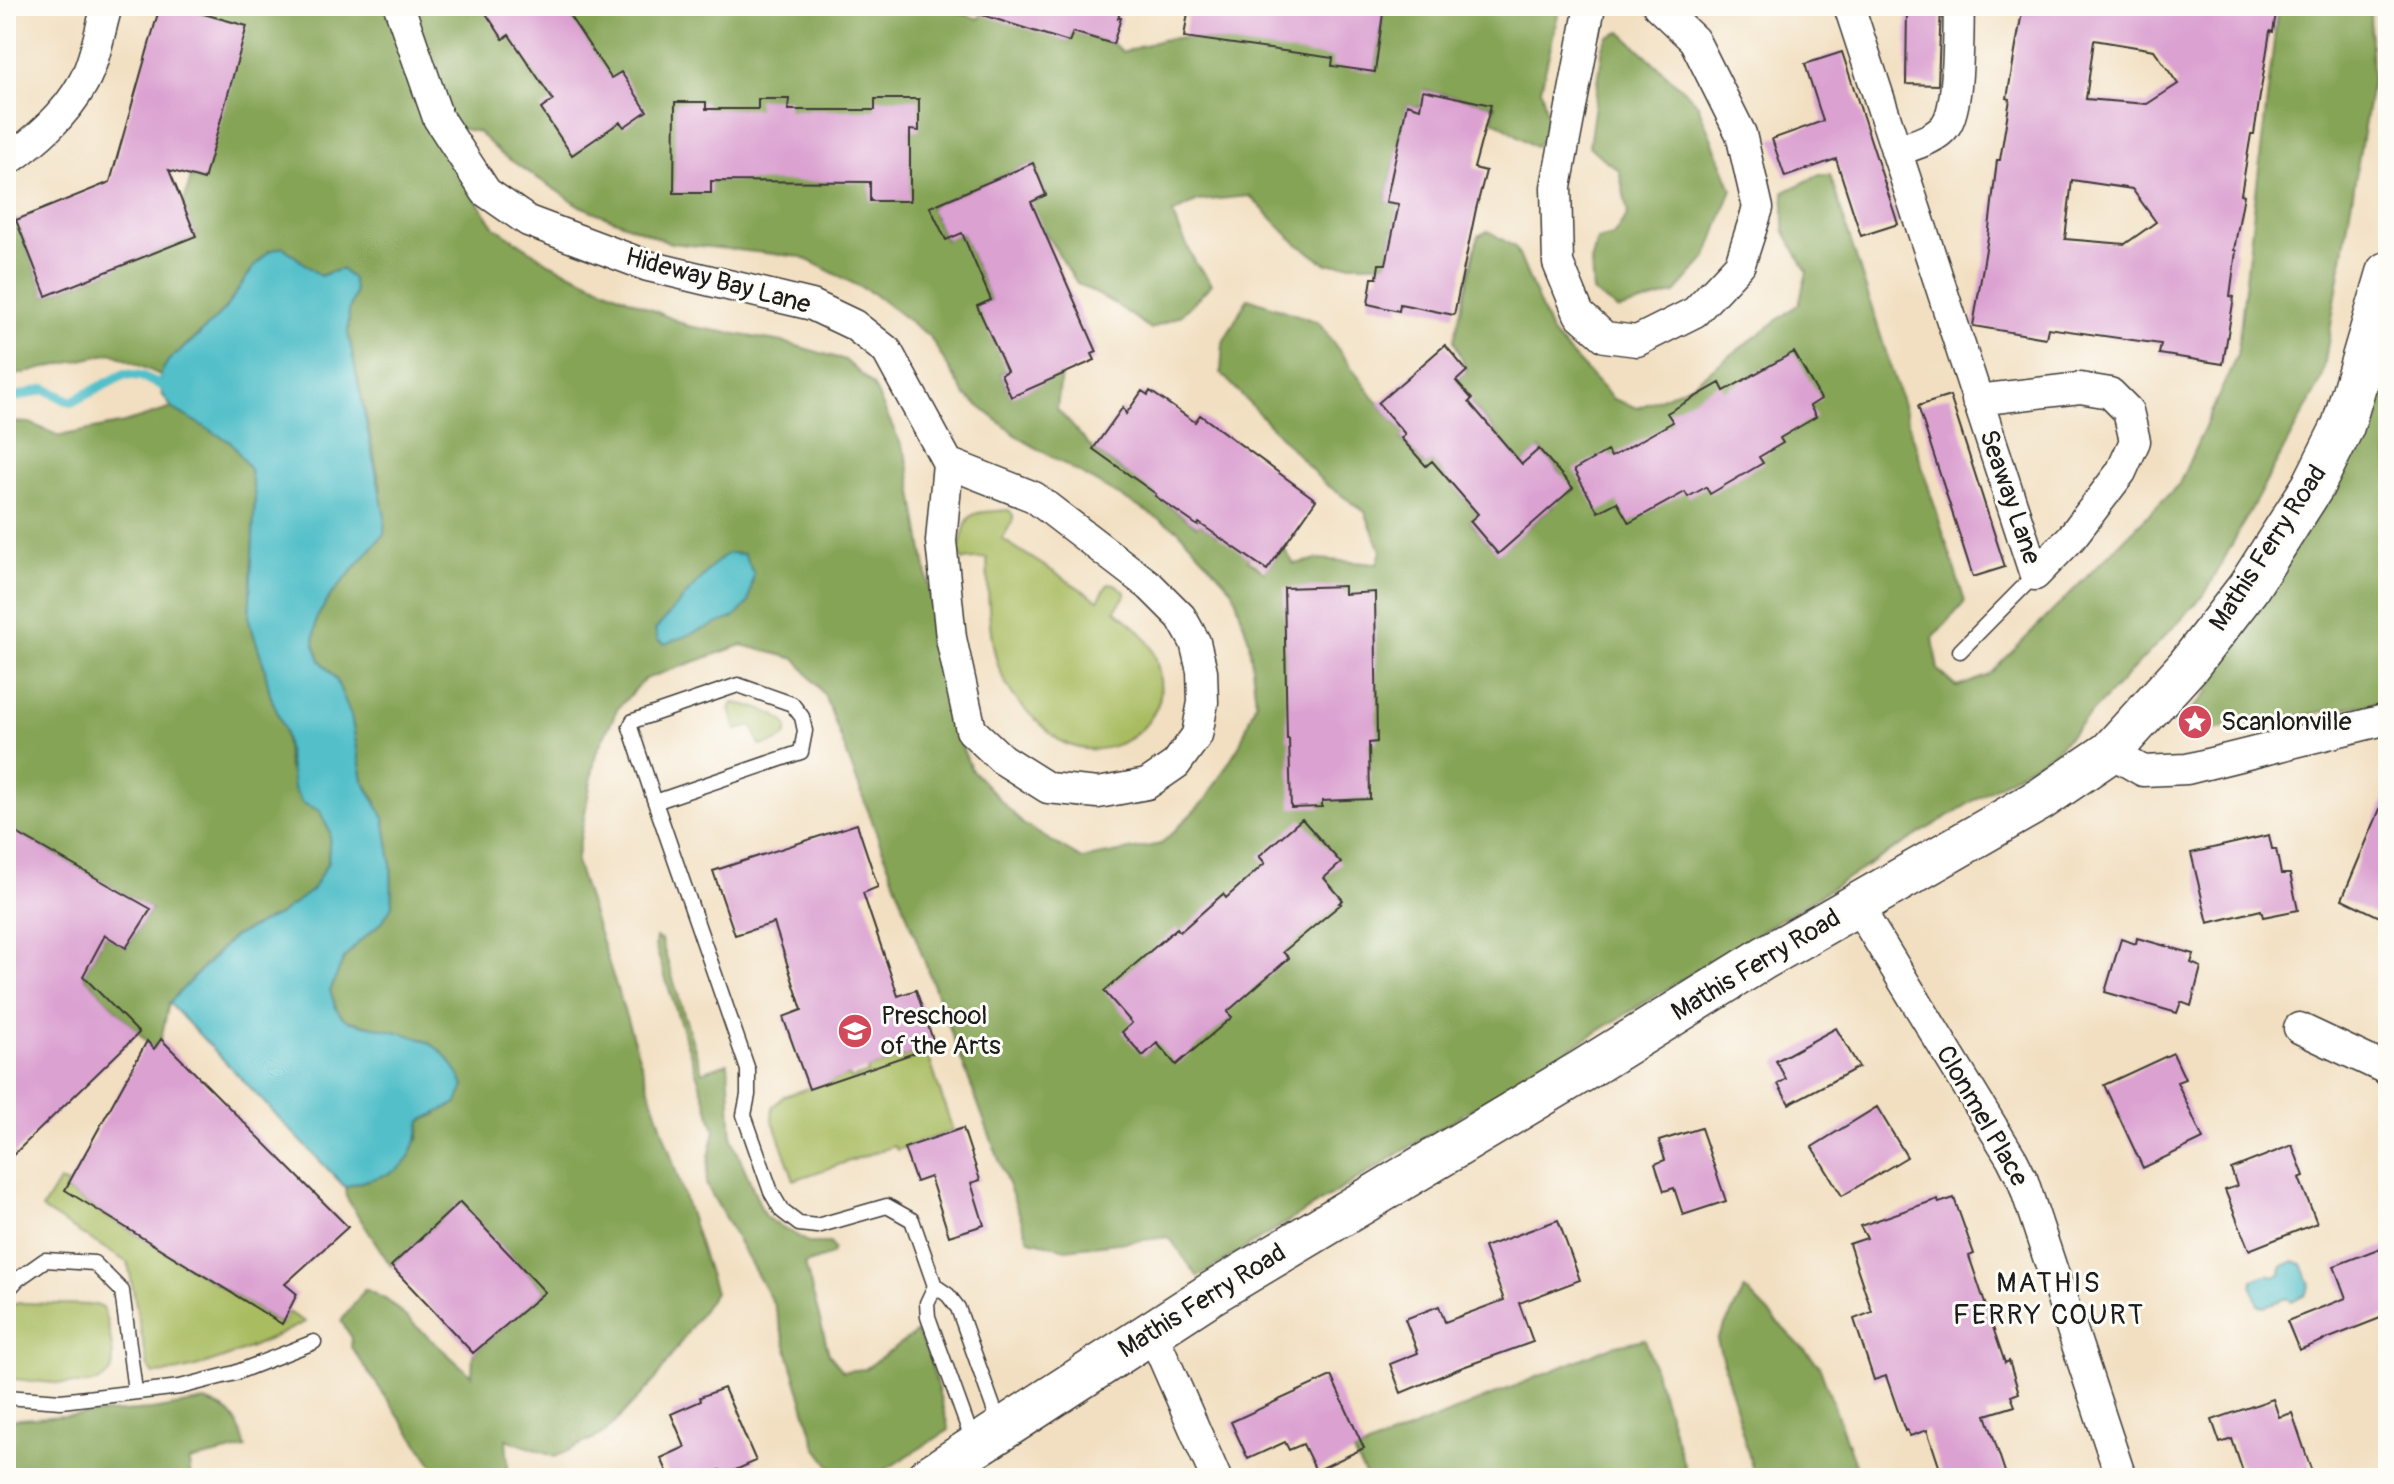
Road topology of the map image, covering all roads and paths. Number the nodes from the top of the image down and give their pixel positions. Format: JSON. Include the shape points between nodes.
{"nodes":[{"id":1,"x":107,"y":6,"type":"edge"},
{"id":2,"x":399,"y":6,"type":"edge"},
{"id":3,"x":1590,"y":6,"type":"edge"},
{"id":4,"x":1658,"y":6,"type":"edge"},
{"id":5,"x":1849,"y":6,"type":"edge"},
{"id":6,"x":1959,"y":6,"type":"edge"},
{"id":7,"x":1896,"y":151,"type":"junction"},
{"id":8,"x":6,"y":162,"type":"edge"},
{"id":9,"x":2388,"y":273,"type":"edge"},
{"id":10,"x":1977,"y":400,"type":"junction"},
{"id":11,"x":948,"y":463,"type":"junction"},
{"id":12,"x":2035,"y":575,"type":"junction"},
{"id":13,"x":1960,"y":651,"type":"dead end"},
{"id":14,"x":2388,"y":719,"type":"edge"},
{"id":15,"x":2110,"y":752,"type":"junction"},
{"id":16,"x":655,"y":802,"type":"junction"},
{"id":17,"x":1857,"y":905,"type":"junction"},
{"id":18,"x":2299,"y":1028,"type":"dead end"},
{"id":19,"x":2388,"y":1072,"type":"edge"},
{"id":20,"x":935,"y":1286,"type":"junction"},
{"id":21,"x":6,"y":1292,"type":"edge"},
{"id":22,"x":1152,"y":1332,"type":"junction"},
{"id":23,"x":314,"y":1342,"type":"dead end"},
{"id":24,"x":135,"y":1391,"type":"junction"},
{"id":25,"x":6,"y":1397,"type":"edge"},
{"id":26,"x":988,"y":1439,"type":"junction"},
{"id":27,"x":927,"y":1478,"type":"edge"},
{"id":28,"x":1216,"y":1478,"type":"edge"},
{"id":29,"x":2121,"y":1478,"type":"edge"}],
"edges":[{"from":1,"to":8,"type":"street","via":[[85,81],[62,114]]},
{"from":2,"to":11,"type":"street","name":"Hideway Bay Lane","via":[[438,118],[486,192],[528,221],[648,266],[812,305],[854,325],[887,351]]},
{"from":3,"to":4,"type":"street","via":[[1556,187],[1558,263],[1579,314],[1605,337],[1637,341],[1695,312],[1740,264],[1758,208],[1741,134],[1694,40]]},
{"from":5,"to":7,"type":"street","name":"Seaway Lane"},
{"from":6,"to":7,"type":"street","via":[[1955,97],[1947,125]]},
{"from":7,"to":10,"type":"street","name":"Seaway Lane"},
{"from":9,"to":15,"type":"main road","name":"Mathis Ferry Road","via":[[2343,426],[2313,486],[2248,588],[2188,666]]},
{"from":10,"to":12,"type":"street","name":"Seaway Lane"},
{"from":10,"to":12,"type":"street","name":"Seaway Lane","via":[[2080,388],[2110,393],[2128,411],[2135,441],[2121,472]]},
{"from":11,"to":11,"type":"street","via":[[942,555],[951,638],[971,730],[1002,759],[1048,788],[1098,793],[1147,784],[1176,764],[1197,735],[1202,671],[1181,617],[1150,586],[1034,497]]},
{"from":12,"to":13,"type":"lane"},
{"from":14,"to":15,"type":"street","via":[[2187,769],[2143,771]]},
{"from":15,"to":17,"type":"main road","name":"Mathis Ferry Road","via":[[2041,799]]},
{"from":16,"to":16,"type":"lane","via":[[801,752],[802,717],[792,704],[738,685],[633,721],[630,727]]},
{"from":16,"to":20,"type":"lane","via":[[748,1070],[744,1115],[771,1192],[782,1211],[799,1224],[817,1226],[887,1206],[912,1220]]},
{"from":17,"to":22,"type":"main road","name":"Mathis Ferry Road"},
{"from":17,"to":29,"type":"street","name":"Clonmel Place","via":[[2023,1181]]},
{"from":18,"to":19,"type":"street"},
{"from":20,"to":26,"type":"lane","via":[[958,1308]]},
{"from":20,"to":26,"type":"lane","via":[[927,1303],[928,1317]]},
{"from":21,"to":24,"type":"lane","via":[[45,1260],[94,1263],[122,1291]]},
{"from":22,"to":26,"type":"main road","name":"Mathis Ferry Road"},
{"from":22,"to":28,"type":"street"},
{"from":23,"to":24,"type":"lane","via":[[235,1373],[180,1387]]},
{"from":24,"to":25,"type":"lane","via":[[61,1401]]},
{"from":26,"to":27,"type":"main road","name":"Mathis Ferry Road"}]}
